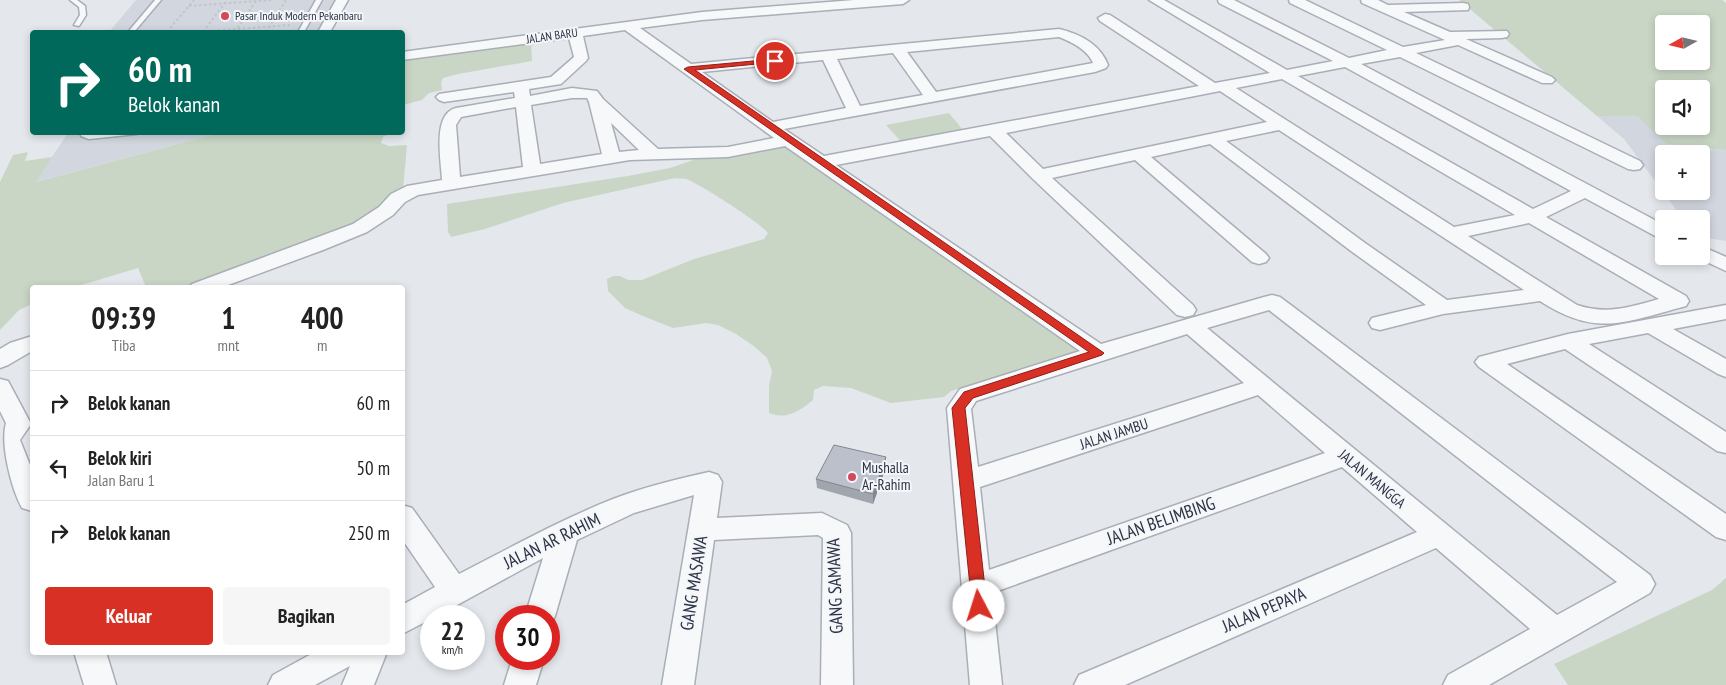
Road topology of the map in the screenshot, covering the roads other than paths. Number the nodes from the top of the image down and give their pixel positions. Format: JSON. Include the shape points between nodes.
{"nodes":[{"id":1,"x":73,"y":0,"type":"edge"},
{"id":2,"x":158,"y":0,"type":"edge"},
{"id":3,"x":318,"y":0,"type":"edge"},
{"id":4,"x":342,"y":0,"type":"edge"},
{"id":5,"x":694,"y":0,"type":"edge"},
{"id":6,"x":903,"y":0,"type":"edge"},
{"id":7,"x":1155,"y":0,"type":"edge"},
{"id":8,"x":1224,"y":0,"type":"edge"},
{"id":9,"x":1295,"y":0,"type":"edge"},
{"id":10,"x":1367,"y":0,"type":"edge"},
{"id":11,"x":826,"y":4,"type":"edge"},
{"id":12,"x":1463,"y":7,"type":"dead end"},
{"id":13,"x":1386,"y":8,"type":"junction"},
{"id":14,"x":702,"y":16,"type":"junction"},
{"id":15,"x":1105,"y":18,"type":"dead end"},
{"id":16,"x":77,"y":25,"type":"dead end"},
{"id":17,"x":626,"y":25,"type":"junction"},
{"id":18,"x":133,"y":30,"type":"edge"},
{"id":19,"x":302,"y":30,"type":"edge"},
{"id":20,"x":325,"y":30,"type":"edge"},
{"id":21,"x":575,"y":33,"type":"junction"},
{"id":22,"x":1502,"y":34,"type":"dead end"},
{"id":23,"x":1452,"y":38,"type":"junction"},
{"id":24,"x":898,"y":50,"type":"junction"},
{"id":25,"x":1401,"y":52,"type":"junction"},
{"id":26,"x":405,"y":56,"type":"edge"},
{"id":27,"x":828,"y":56,"type":"junction"},
{"id":28,"x":1346,"y":62,"type":"junction"},
{"id":29,"x":688,"y":69,"type":"junction"},
{"id":30,"x":1286,"y":75,"type":"junction"},
{"id":31,"x":1547,"y":80,"type":"dead end"},
{"id":32,"x":520,"y":86,"type":"junction"},
{"id":33,"x":1219,"y":88,"type":"junction"},
{"id":34,"x":444,"y":96,"type":"dead end"},
{"id":35,"x":932,"y":97,"type":"junction"},
{"id":36,"x":597,"y":102,"type":"junction"},
{"id":37,"x":523,"y":103,"type":"junction"},
{"id":38,"x":855,"y":111,"type":"junction"},
{"id":39,"x":1282,"y":124,"type":"junction"},
{"id":40,"x":770,"y":126,"type":"junction"},
{"id":41,"x":994,"y":130,"type":"junction"},
{"id":42,"x":86,"y":135,"type":"edge"},
{"id":43,"x":101,"y":135,"type":"edge"},
{"id":44,"x":1212,"y":138,"type":"junction"},
{"id":45,"x":788,"y":140,"type":"junction"},
{"id":46,"x":1137,"y":153,"type":"junction"},
{"id":47,"x":655,"y":155,"type":"junction"},
{"id":48,"x":612,"y":158,"type":"junction"},
{"id":49,"x":822,"y":162,"type":"junction"},
{"id":50,"x":1634,"y":166,"type":"dead end"},
{"id":51,"x":532,"y":171,"type":"junction"},
{"id":52,"x":1039,"y":175,"type":"junction"},
{"id":53,"x":451,"y":185,"type":"junction"},
{"id":54,"x":1585,"y":191,"type":"junction"},
{"id":55,"x":1532,"y":217,"type":"junction"},
{"id":56,"x":1655,"y":228,"type":"edge"},
{"id":57,"x":1452,"y":233,"type":"junction"},
{"id":58,"x":1710,"y":257,"type":"edge"},
{"id":59,"x":1259,"y":258,"type":"dead end"},
{"id":60,"x":1726,"y":265,"type":"edge"},
{"id":61,"x":251,"y":280,"type":"edge"},
{"id":62,"x":218,"y":285,"type":"edge"},
{"id":63,"x":1542,"y":294,"type":"junction"},
{"id":64,"x":1443,"y":307,"type":"junction"},
{"id":65,"x":1726,"y":312,"type":"edge"},
{"id":66,"x":1188,"y":318,"type":"junction"},
{"id":67,"x":1380,"y":323,"type":"dead end"},
{"id":68,"x":1654,"y":327,"type":"junction"},
{"id":69,"x":1568,"y":342,"type":"junction"},
{"id":70,"x":30,"y":344,"type":"edge"},
{"id":71,"x":1098,"y":353,"type":"junction"},
{"id":72,"x":0,"y":360,"type":"edge"},
{"id":73,"x":1726,"y":369,"type":"edge"},
{"id":74,"x":1261,"y":386,"type":"junction"},
{"id":75,"x":0,"y":387,"type":"edge"},
{"id":76,"x":15,"y":430,"type":"edge"},
{"id":77,"x":1726,"y":444,"type":"edge"},
{"id":78,"x":1345,"y":456,"type":"junction"},
{"id":79,"x":966,"y":481,"type":"junction"},
{"id":80,"x":709,"y":482,"type":"joint"},
{"id":81,"x":30,"y":493,"type":"edge"},
{"id":82,"x":405,"y":520,"type":"edge"},
{"id":83,"x":1726,"y":529,"type":"edge"},
{"id":84,"x":703,"y":530,"type":"junction"},
{"id":85,"x":565,"y":533,"type":"junction"},
{"id":86,"x":1438,"y":536,"type":"junction"},
{"id":87,"x":978,"y":586,"type":"junction"},
{"id":88,"x":454,"y":591,"type":"junction"},
{"id":89,"x":543,"y":605,"type":"edge"},
{"id":90,"x":405,"y":619,"type":"edge"},
{"id":91,"x":1554,"y":631,"type":"junction"},
{"id":92,"x":91,"y":655,"type":"edge"},
{"id":93,"x":340,"y":655,"type":"edge"},
{"id":94,"x":371,"y":655,"type":"edge"},
{"id":95,"x":525,"y":670,"type":"edge"},
{"id":96,"x":100,"y":685,"type":"edge"},
{"id":97,"x":284,"y":685,"type":"edge"},
{"id":98,"x":358,"y":685,"type":"edge"},
{"id":99,"x":520,"y":685,"type":"edge"},
{"id":100,"x":678,"y":685,"type":"edge"},
{"id":101,"x":837,"y":685,"type":"edge"},
{"id":102,"x":986,"y":685,"type":"edge"},
{"id":103,"x":1090,"y":685,"type":"edge"},
{"id":104,"x":1458,"y":685,"type":"edge"}],
"edges":[{"from":1,"to":16,"type":"lane","via":[[82,6],[84,14]]},
{"from":2,"to":18,"type":"lane"},
{"from":3,"to":19,"type":"lane"},
{"from":4,"to":20,"type":"street"},
{"from":5,"to":14,"type":"street"},
{"from":6,"to":11,"type":"street","name":"JALAN BARU"},
{"from":7,"to":30,"type":"street"},
{"from":8,"to":28,"type":"street"},
{"from":9,"to":25,"type":"street"},
{"from":10,"to":13,"type":"street"},
{"from":11,"to":14,"type":"street","name":"JALAN BARU"},
{"from":12,"to":13,"type":"street"},
{"from":13,"to":23,"type":"street"},
{"from":14,"to":17,"type":"street","name":"JALAN BARU"},
{"from":15,"to":33,"type":"street"},
{"from":17,"to":21,"type":"street","name":"JALAN BARU"},
{"from":17,"to":29,"type":"street"},
{"from":21,"to":26,"type":"street","name":"JALAN BARU"},
{"from":21,"to":32,"type":"street","via":[[581,58],[556,80]]},
{"from":22,"to":23,"type":"street"},
{"from":23,"to":25,"type":"street"},
{"from":23,"to":31,"type":"street"},
{"from":24,"to":27,"type":"street"},
{"from":24,"to":35,"type":"street"},
{"from":24,"to":35,"type":"street","via":[[1059,33],[1075,38],[1096,55],[1101,65]]},
{"from":25,"to":28,"type":"street"},
{"from":25,"to":50,"type":"street"},
{"from":27,"to":29,"type":"street"},
{"from":27,"to":38,"type":"street"},
{"from":28,"to":30,"type":"street"},
{"from":28,"to":54,"type":"street"},
{"from":29,"to":40,"type":"street"},
{"from":30,"to":33,"type":"street"},
{"from":30,"to":55,"type":"street"},
{"from":32,"to":34,"type":"street"},
{"from":32,"to":37,"type":"street"},
{"from":33,"to":39,"type":"street"},
{"from":33,"to":41,"type":"street"},
{"from":35,"to":38,"type":"street"},
{"from":36,"to":37,"type":"street","via":[[592,94],[584,93]]},
{"from":36,"to":47,"type":"street"},
{"from":36,"to":48,"type":"street"},
{"from":37,"to":51,"type":"street"},
{"from":37,"to":53,"type":"street","via":[[456,114],[451,118],[448,125]]},
{"from":38,"to":40,"type":"street"},
{"from":39,"to":44,"type":"street"},
{"from":39,"to":57,"type":"street"},
{"from":40,"to":45,"type":"street"},
{"from":41,"to":49,"type":"street"},
{"from":41,"to":52,"type":"street","name":"JALAN MANGGA"},
{"from":42,"to":43,"type":"lane"},
{"from":44,"to":46,"type":"street"},
{"from":44,"to":64,"type":"street"},
{"from":45,"to":47,"type":"street","via":[[728,152]]},
{"from":45,"to":49,"type":"street"},
{"from":46,"to":52,"type":"street"},
{"from":46,"to":59,"type":"street"},
{"from":47,"to":48,"type":"street"},
{"from":48,"to":51,"type":"street"},
{"from":49,"to":71,"type":"street"},
{"from":51,"to":53,"type":"street"},
{"from":52,"to":66,"type":"street","name":"JALAN MANGGA"},
{"from":53,"to":61,"type":"street","via":[[413,190],[360,228]]},
{"from":54,"to":55,"type":"street"},
{"from":54,"to":56,"type":"street"},
{"from":55,"to":57,"type":"street"},
{"from":55,"to":63,"type":"street","via":[[1678,301],[1616,317],[1590,317],[1569,310]]},
{"from":57,"to":63,"type":"street"},
{"from":58,"to":60,"type":"street"},
{"from":61,"to":62,"type":"street"},
{"from":63,"to":64,"type":"street"},
{"from":64,"to":67,"type":"street"},
{"from":65,"to":68,"type":"street"},
{"from":66,"to":71,"type":"street"},
{"from":66,"to":74,"type":"street","name":"JALAN MANGGA"},
{"from":66,"to":91,"type":"street","via":[[1272,302],[1640,584]]},
{"from":68,"to":69,"type":"street"},
{"from":68,"to":73,"type":"street"},
{"from":69,"to":77,"type":"street"},
{"from":69,"to":83,"type":"street","via":[[1486,362]]},
{"from":70,"to":72,"type":"street"},
{"from":71,"to":79,"type":"street","via":[[968,395],[959,408]]},
{"from":74,"to":78,"type":"street","name":"JALAN MANGGA"},
{"from":74,"to":79,"type":"street","name":"JALAN JAMBU"},
{"from":75,"to":76,"type":"street"},
{"from":76,"to":81,"type":"street"},
{"from":78,"to":86,"type":"street","name":"JALAN MANGGA"},
{"from":78,"to":87,"type":"street","name":"JALAN BELIMBING"},
{"from":79,"to":87,"type":"street"},
{"from":80,"to":84,"type":"street","name":"GANG MASAWA"},
{"from":80,"to":85,"type":"street","name":"JALAN AR RAHIM","via":[[624,506]]},
{"from":82,"to":88,"type":"street"},
{"from":84,"to":100,"type":"street","name":"GANG MASAWA"},
{"from":84,"to":101,"type":"street","name":"GANG SAMAWA","via":[[822,524],[837,532]]},
{"from":85,"to":88,"type":"street","name":"JALAN AR RAHIM"},
{"from":85,"to":89,"type":"street"},
{"from":86,"to":91,"type":"street","name":"JALAN MANGGA"},
{"from":86,"to":103,"type":"street","name":"JALAN PEPAYA"},
{"from":87,"to":102,"type":"street"},
{"from":88,"to":90,"type":"street","name":"JALAN AR RAHIM"},
{"from":91,"to":104,"type":"street"},
{"from":92,"to":96,"type":"street"},
{"from":93,"to":97,"type":"street"},
{"from":94,"to":98,"type":"street"},
{"from":95,"to":99,"type":"street"}]}
